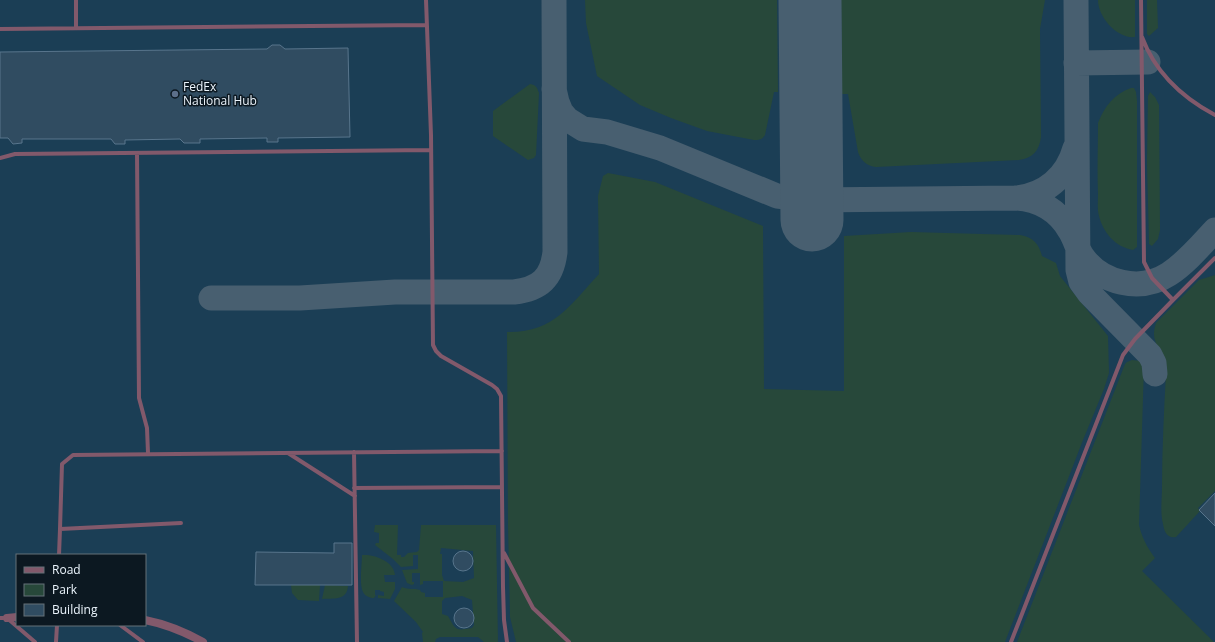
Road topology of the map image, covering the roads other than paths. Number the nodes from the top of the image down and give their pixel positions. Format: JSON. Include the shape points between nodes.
{"nodes":[{"id":1,"x":76,"y":0,"type":"edge"},
{"id":2,"x":426,"y":0,"type":"edge"},
{"id":3,"x":1141,"y":0,"type":"edge"},
{"id":4,"x":426,"y":25,"type":"junction"},
{"id":5,"x":76,"y":28,"type":"junction"},
{"id":6,"x":0,"y":29,"type":"edge"},
{"id":7,"x":1141,"y":34,"type":"junction"},
{"id":8,"x":1215,"y":115,"type":"edge"},
{"id":9,"x":431,"y":150,"type":"junction"},
{"id":10,"x":137,"y":153,"type":"junction"},
{"id":11,"x":0,"y":158,"type":"edge"},
{"id":12,"x":1215,"y":258,"type":"edge"},
{"id":13,"x":1174,"y":300,"type":"junction"},
{"id":14,"x":502,"y":451,"type":"junction"},
{"id":15,"x":288,"y":452,"type":"junction"},
{"id":16,"x":354,"y":452,"type":"junction"},
{"id":17,"x":148,"y":453,"type":"junction"},
{"id":18,"x":502,"y":487,"type":"junction"},
{"id":19,"x":354,"y":488,"type":"junction"},
{"id":20,"x":355,"y":496,"type":"junction"},
{"id":21,"x":181,"y":523,"type":"dead end"},
{"id":22,"x":60,"y":529,"type":"junction"},
{"id":23,"x":503,"y":551,"type":"junction"},
{"id":24,"x":59,"y":554,"type":"edge"},
{"id":25,"x":3,"y":618,"type":"edge"},
{"id":26,"x":16,"y":618,"type":"edge"},
{"id":27,"x":146,"y":620,"type":"edge"},
{"id":28,"x":57,"y":626,"type":"edge"},
{"id":29,"x":121,"y":626,"type":"edge"},
{"id":30,"x":35,"y":642,"type":"edge"},
{"id":31,"x":56,"y":642,"type":"edge"},
{"id":32,"x":143,"y":642,"type":"edge"},
{"id":33,"x":203,"y":642,"type":"edge"},
{"id":34,"x":357,"y":642,"type":"edge"},
{"id":35,"x":507,"y":642,"type":"edge"},
{"id":36,"x":569,"y":642,"type":"edge"},
{"id":37,"x":1011,"y":642,"type":"edge"}],
"edges":[{"from":1,"to":5,"type":"lane"},
{"from":2,"to":4,"type":"lane"},
{"from":3,"to":7,"type":"lane"},
{"from":4,"to":5,"type":"lane"},
{"from":4,"to":9,"type":"lane"},
{"from":5,"to":6,"type":"lane"},
{"from":7,"to":8,"type":"lane","via":[[1150,54],[1169,81],[1193,102]]},
{"from":7,"to":13,"type":"lane","via":[[1144,262],[1152,278]]},
{"from":9,"to":10,"type":"lane"},
{"from":9,"to":14,"type":"lane","via":[[433,345],[442,356],[492,385],[499,392],[502,403]]},
{"from":10,"to":11,"type":"lane","via":[[15,154]]},
{"from":10,"to":17,"type":"lane","via":[[139,398],[147,428]]},
{"from":12,"to":13,"type":"lane"},
{"from":13,"to":37,"type":"lane","via":[[1135,339],[1123,355]]},
{"from":14,"to":16,"type":"lane"},
{"from":14,"to":18,"type":"lane"},
{"from":15,"to":16,"type":"lane"},
{"from":15,"to":17,"type":"lane"},
{"from":15,"to":20,"type":"lane"},
{"from":16,"to":19,"type":"lane"},
{"from":17,"to":22,"type":"lane","via":[[73,455],[62,464]]},
{"from":18,"to":19,"type":"lane"},
{"from":18,"to":23,"type":"lane"},
{"from":19,"to":20,"type":"lane"},
{"from":20,"to":34,"type":"lane"},
{"from":21,"to":22,"type":"lane"},
{"from":22,"to":24,"type":"lane"},
{"from":23,"to":35,"type":"lane","via":[[503,605]]},
{"from":23,"to":36,"type":"lane","via":[[533,608]]},
{"from":25,"to":26,"type":"street"},
{"from":25,"to":30,"type":"lane"},
{"from":27,"to":33,"type":"street"},
{"from":28,"to":31,"type":"lane"},
{"from":29,"to":32,"type":"lane"}]}
